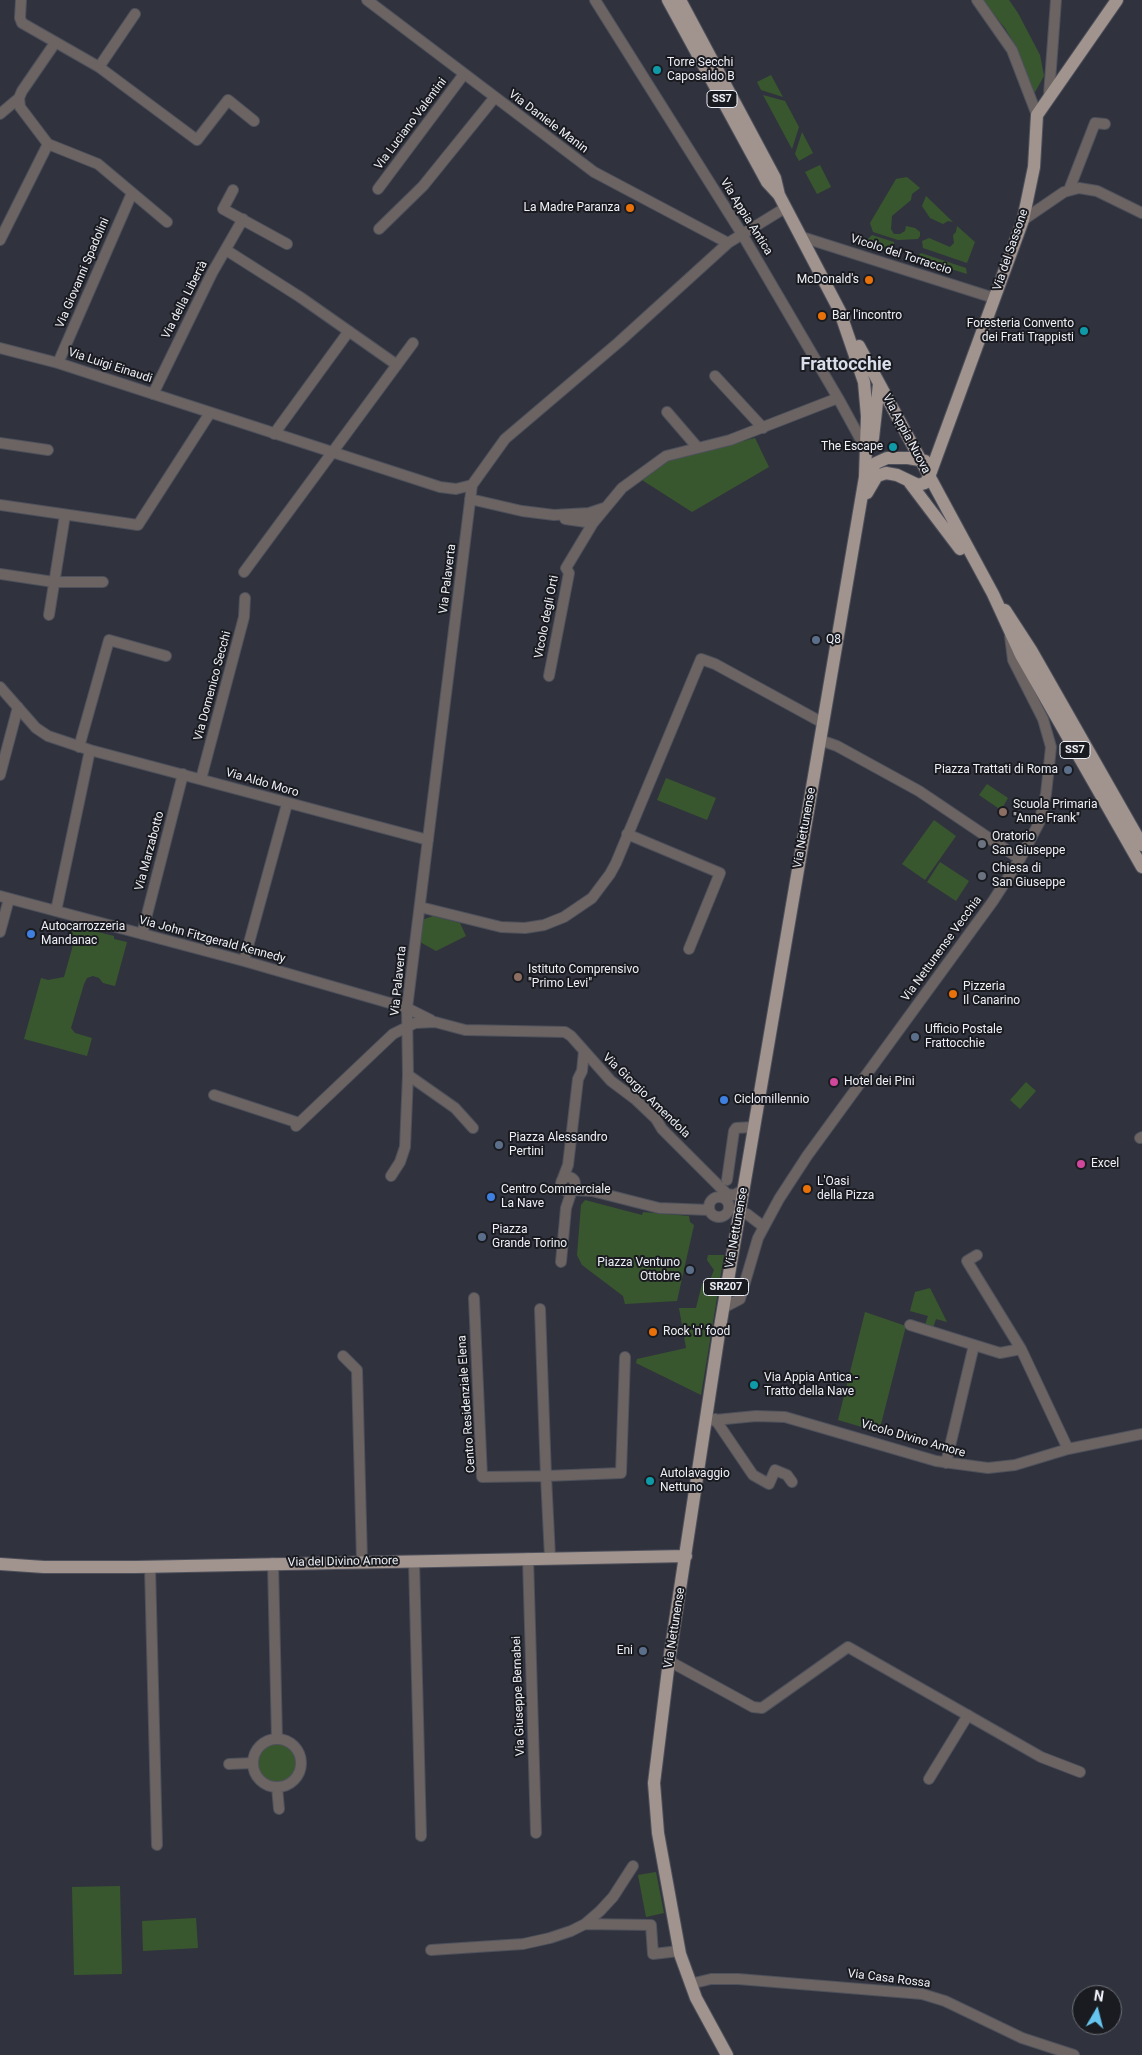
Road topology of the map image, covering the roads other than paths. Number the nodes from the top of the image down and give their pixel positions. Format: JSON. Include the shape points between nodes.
{"nodes":[{"id":1,"x":21,"y":0,"type":"edge"},
{"id":2,"x":366,"y":0,"type":"edge"},
{"id":3,"x":595,"y":0,"type":"edge"},
{"id":4,"x":668,"y":0,"type":"edge"},
{"id":5,"x":680,"y":0,"type":"edge"},
{"id":6,"x":976,"y":0,"type":"edge"},
{"id":7,"x":1056,"y":0,"type":"edge"},
{"id":8,"x":1117,"y":0,"type":"edge"},
{"id":9,"x":135,"y":14,"type":"dead end"},
{"id":10,"x":55,"y":43,"type":"junction"},
{"id":11,"x":99,"y":67,"type":"junction"},
{"id":12,"x":464,"y":74,"type":"junction"},
{"id":13,"x":1048,"y":96,"type":"junction"},
{"id":14,"x":495,"y":97,"type":"junction"},
{"id":15,"x":19,"y":98,"type":"junction"},
{"id":16,"x":0,"y":114,"type":"edge"},
{"id":17,"x":1036,"y":115,"type":"junction"},
{"id":18,"x":254,"y":121,"type":"dead end"},
{"id":19,"x":1105,"y":124,"type":"dead end"},
{"id":20,"x":48,"y":144,"type":"junction"},
{"id":21,"x":378,"y":189,"type":"dead end"},
{"id":22,"x":233,"y":190,"type":"dead end"},
{"id":23,"x":1069,"y":190,"type":"junction"},
{"id":24,"x":132,"y":193,"type":"junction"},
{"id":25,"x":778,"y":194,"type":"junction"},
{"id":26,"x":786,"y":208,"type":"junction"},
{"id":27,"x":1142,"y":213,"type":"edge"},
{"id":28,"x":242,"y":219,"type":"junction"},
{"id":29,"x":1023,"y":220,"type":"junction"},
{"id":30,"x":168,"y":222,"type":"dead end"},
{"id":31,"x":379,"y":229,"type":"dead end"},
{"id":32,"x":742,"y":234,"type":"junction"},
{"id":33,"x":802,"y":237,"type":"junction"},
{"id":34,"x":0,"y":239,"type":"edge"},
{"id":35,"x":728,"y":243,"type":"junction"},
{"id":36,"x":287,"y":244,"type":"dead end"},
{"id":37,"x":226,"y":250,"type":"junction"},
{"id":38,"x":994,"y":298,"type":"junction"},
{"id":39,"x":840,"y":312,"type":"junction"},
{"id":40,"x":349,"y":331,"type":"junction"},
{"id":41,"x":413,"y":343,"type":"dead end"},
{"id":42,"x":0,"y":348,"type":"edge"},
{"id":43,"x":58,"y":363,"type":"junction"},
{"id":44,"x":397,"y":365,"type":"junction"},
{"id":45,"x":715,"y":376,"type":"dead end"},
{"id":46,"x":879,"y":384,"type":"junction"},
{"id":47,"x":153,"y":394,"type":"junction"},
{"id":48,"x":838,"y":398,"type":"junction"},
{"id":49,"x":667,"y":412,"type":"dead end"},
{"id":50,"x":210,"y":413,"type":"junction"},
{"id":51,"x":762,"y":428,"type":"junction"},
{"id":52,"x":274,"y":434,"type":"junction"},
{"id":53,"x":0,"y":443,"type":"edge"},
{"id":54,"x":698,"y":448,"type":"junction"},
{"id":55,"x":48,"y":450,"type":"dead end"},
{"id":56,"x":867,"y":452,"type":"junction"},
{"id":57,"x":332,"y":453,"type":"junction"},
{"id":58,"x":936,"y":455,"type":"junction"},
{"id":59,"x":920,"y":462,"type":"junction"},
{"id":60,"x":865,"y":477,"type":"junction"},
{"id":61,"x":929,"y":477,"type":"junction"},
{"id":62,"x":910,"y":483,"type":"junction"},
{"id":63,"x":472,"y":485,"type":"junction"},
{"id":64,"x":470,"y":499,"type":"junction"},
{"id":65,"x":0,"y":505,"type":"edge"},
{"id":66,"x":606,"y":508,"type":"junction"},
{"id":67,"x":858,"y":511,"type":"junction"},
{"id":68,"x":65,"y":515,"type":"junction"},
{"id":69,"x":554,"y":515,"type":"junction"},
{"id":70,"x":593,"y":523,"type":"junction"},
{"id":71,"x":244,"y":572,"type":"dead end"},
{"id":72,"x":0,"y":574,"type":"edge"},
{"id":73,"x":983,"y":575,"type":"junction"},
{"id":74,"x":54,"y":582,"type":"junction"},
{"id":75,"x":103,"y":582,"type":"dead end"},
{"id":76,"x":993,"y":594,"type":"junction"},
{"id":77,"x":245,"y":598,"type":"dead end"},
{"id":78,"x":49,"y":615,"type":"dead end"},
{"id":79,"x":1010,"y":632,"type":"junction"},
{"id":80,"x":166,"y":656,"type":"dead end"},
{"id":81,"x":549,"y":676,"type":"dead end"},
{"id":82,"x":0,"y":687,"type":"edge"},
{"id":83,"x":18,"y":707,"type":"junction"},
{"id":84,"x":822,"y":723,"type":"junction"},
{"id":85,"x":820,"y":740,"type":"junction"},
{"id":86,"x":84,"y":749,"type":"junction"},
{"id":87,"x":183,"y":774,"type":"junction"},
{"id":88,"x":0,"y":775,"type":"edge"},
{"id":89,"x":201,"y":779,"type":"junction"},
{"id":90,"x":288,"y":804,"type":"junction"},
{"id":91,"x":627,"y":834,"type":"junction"},
{"id":92,"x":428,"y":840,"type":"junction"},
{"id":93,"x":1142,"y":845,"type":"edge"},
{"id":94,"x":1020,"y":859,"type":"junction"},
{"id":95,"x":1142,"y":867,"type":"edge"},
{"id":96,"x":4,"y":898,"type":"edge"},
{"id":97,"x":420,"y":907,"type":"junction"},
{"id":98,"x":56,"y":911,"type":"junction"},
{"id":99,"x":0,"y":932,"type":"edge"},
{"id":100,"x":142,"y":934,"type":"junction"},
{"id":101,"x":689,"y":949,"type":"dead end"},
{"id":102,"x":244,"y":961,"type":"junction"},
{"id":103,"x":407,"y":1008,"type":"junction"},
{"id":104,"x":435,"y":1022,"type":"junction"},
{"id":105,"x":406,"y":1027,"type":"junction"},
{"id":106,"x":584,"y":1051,"type":"junction"},
{"id":107,"x":408,"y":1075,"type":"junction"},
{"id":108,"x":214,"y":1095,"type":"dead end"},
{"id":109,"x":753,"y":1127,"type":"junction"},
{"id":110,"x":473,"y":1128,"type":"dead end"},
{"id":111,"x":391,"y":1176,"type":"dead end"},
{"id":112,"x":727,"y":1180,"type":"dead end"},
{"id":113,"x":569,"y":1184,"type":"junction"},
{"id":114,"x":744,"y":1190,"type":"junction"},
{"id":115,"x":709,"y":1210,"type":"junction"},
{"id":116,"x":739,"y":1216,"type":"junction"},
{"id":117,"x":717,"y":1217,"type":"junction"},
{"id":118,"x":764,"y":1227,"type":"junction"},
{"id":119,"x":977,"y":1255,"type":"dead end"},
{"id":120,"x":561,"y":1262,"type":"dead end"},
{"id":121,"x":474,"y":1298,"type":"dead end"},
{"id":122,"x":723,"y":1308,"type":"junction"},
{"id":123,"x":540,"y":1309,"type":"dead end"},
{"id":124,"x":910,"y":1325,"type":"dead end"},
{"id":125,"x":974,"y":1345,"type":"junction"},
{"id":126,"x":1021,"y":1349,"type":"junction"},
{"id":127,"x":343,"y":1356,"type":"dead end"},
{"id":128,"x":625,"y":1357,"type":"dead end"},
{"id":129,"x":710,"y":1420,"type":"junction"},
{"id":130,"x":1142,"y":1434,"type":"edge"},
{"id":131,"x":1068,"y":1449,"type":"junction"},
{"id":132,"x":946,"y":1463,"type":"junction"},
{"id":133,"x":546,"y":1476,"type":"junction"},
{"id":134,"x":792,"y":1482,"type":"dead end"},
{"id":135,"x":686,"y":1556,"type":"junction"},
{"id":136,"x":528,"y":1558,"type":"junction"},
{"id":137,"x":550,"y":1558,"type":"junction"},
{"id":138,"x":362,"y":1561,"type":"junction"},
{"id":139,"x":414,"y":1561,"type":"junction"},
{"id":140,"x":273,"y":1563,"type":"junction"},
{"id":141,"x":0,"y":1564,"type":"edge"},
{"id":142,"x":150,"y":1567,"type":"junction"},
{"id":143,"x":669,"y":1661,"type":"junction"},
{"id":144,"x":968,"y":1715,"type":"junction"},
{"id":145,"x":277,"y":1739,"type":"junction"},
{"id":146,"x":253,"y":1763,"type":"junction"},
{"id":147,"x":229,"y":1764,"type":"dead end"},
{"id":148,"x":1080,"y":1772,"type":"dead end"},
{"id":149,"x":928,"y":1780,"type":"dead end"},
{"id":150,"x":278,"y":1787,"type":"junction"},
{"id":151,"x":279,"y":1809,"type":"dead end"},
{"id":152,"x":536,"y":1833,"type":"dead end"},
{"id":153,"x":421,"y":1836,"type":"dead end"},
{"id":154,"x":157,"y":1846,"type":"dead end"},
{"id":155,"x":633,"y":1866,"type":"dead end"},
{"id":156,"x":585,"y":1924,"type":"junction"},
{"id":157,"x":431,"y":1950,"type":"dead end"},
{"id":158,"x":679,"y":1952,"type":"junction"},
{"id":159,"x":690,"y":1984,"type":"junction"},
{"id":160,"x":727,"y":2055,"type":"edge"},
{"id":161,"x":1074,"y":2055,"type":"edge"}],
"edges":[{"from":1,"to":10,"type":"street","via":[[20,21]]},
{"from":2,"to":12,"type":"street","name":"Via Daniele Manin"},
{"from":3,"to":32,"type":"street","name":"Via Appia Antica"},
{"from":4,"to":25,"type":"main road","name":"Via Appia Nuova","number":"SS7","via":[[767,182]]},
{"from":5,"to":25,"type":"main road","name":"Via Appia Nuova","number":"SS7","via":[[775,178]]},
{"from":6,"to":17,"type":"street","via":[[1012,50]]},
{"from":7,"to":13,"type":"street"},
{"from":8,"to":13,"type":"main road"},
{"from":9,"to":11,"type":"street"},
{"from":10,"to":11,"type":"street"},
{"from":10,"to":15,"type":"street"},
{"from":11,"to":18,"type":"street","via":[[197,140],[228,100]]},
{"from":12,"to":14,"type":"street","name":"Via Daniele Manin"},
{"from":12,"to":21,"type":"street","name":"Via Luciano Valentini"},
{"from":13,"to":17,"type":"main road"},
{"from":14,"to":31,"type":"street","via":[[423,186]]},
{"from":14,"to":35,"type":"street","name":"Via Daniele Manin","via":[[594,172]]},
{"from":15,"to":16,"type":"street"},
{"from":15,"to":20,"type":"street","via":[[20,107]]},
{"from":17,"to":29,"type":"main road","name":"Via del Sassone","via":[[1034,167]]},
{"from":19,"to":23,"type":"street","via":[[1095,123]]},
{"from":20,"to":24,"type":"street","via":[[98,164]]},
{"from":20,"to":34,"type":"street"},
{"from":22,"to":28,"type":"street","via":[[223,209]]},
{"from":23,"to":27,"type":"street","via":[[1092,190]]},
{"from":23,"to":29,"type":"street"},
{"from":24,"to":30,"type":"street"},
{"from":24,"to":43,"type":"street","name":"Via Giovanni Spadolini"},
{"from":25,"to":26,"type":"main road","name":"Via Appia Nuova","number":"SS7"},
{"from":26,"to":32,"type":"street","name":"Via Palaverta"},
{"from":26,"to":33,"type":"main road","name":"Via Appia Nuova","number":"SS7"},
{"from":28,"to":36,"type":"street"},
{"from":28,"to":37,"type":"street","name":"Via della Libertà"},
{"from":29,"to":38,"type":"main road","name":"Via del Sassone"},
{"from":32,"to":35,"type":"street","name":"Via Palaverta"},
{"from":32,"to":48,"type":"street","name":"Via Appia Antica"},
{"from":33,"to":38,"type":"street","name":"Vicolo del Torraccio"},
{"from":33,"to":39,"type":"main road","name":"Via Appia Nuova","number":"SS7"},
{"from":35,"to":63,"type":"street","name":"Via Palaverta","via":[[505,439]]},
{"from":37,"to":40,"type":"street"},
{"from":37,"to":47,"type":"street","name":"Via della Libertà","via":[[212,272]]},
{"from":38,"to":58,"type":"main road","name":"Via del Sassone"},
{"from":39,"to":46,"type":"main road","name":"Via Appia Nuova","number":"SS7"},
{"from":39,"to":56,"type":"main road","via":[[864,382]]},
{"from":40,"to":44,"type":"street"},
{"from":40,"to":52,"type":"street"},
{"from":41,"to":44,"type":"street"},
{"from":42,"to":43,"type":"street","name":"Via Luigi Einaudi"},
{"from":43,"to":47,"type":"street","name":"Via Luigi Einaudi"},
{"from":44,"to":57,"type":"street"},
{"from":45,"to":51,"type":"street"},
{"from":46,"to":56,"type":"main road","via":[[876,424]]},
{"from":46,"to":59,"type":"main road","name":"Via Appia Nuova","number":"SS7"},
{"from":47,"to":50,"type":"street","name":"Via Luigi Einaudi"},
{"from":48,"to":51,"type":"street","name":"Vicolo degli Orti"},
{"from":48,"to":56,"type":"street","name":"Via Appia Antica"},
{"from":49,"to":54,"type":"street"},
{"from":50,"to":52,"type":"street","name":"Via Luigi Einaudi"},
{"from":50,"to":68,"type":"street","via":[[138,525]]},
{"from":51,"to":54,"type":"street","name":"Vicolo degli Orti"},
{"from":52,"to":57,"type":"street","name":"Via Luigi Einaudi"},
{"from":53,"to":55,"type":"street"},
{"from":54,"to":66,"type":"street","name":"Vicolo degli Orti","via":[[666,456],[622,488]]},
{"from":56,"to":60,"type":"main road","name":"Via Nettunense"},
{"from":57,"to":63,"type":"street","name":"Via Luigi Einaudi","via":[[440,487],[456,489]]},
{"from":57,"to":71,"type":"street"},
{"from":58,"to":59,"type":"main road"},
{"from":58,"to":61,"type":"main road","name":"Via del Sassone"},
{"from":59,"to":60,"type":"main road","via":[[908,458],[887,458],[876,463]]},
{"from":59,"to":61,"type":"main road","name":"Via Appia Nuova","number":"SS7"},
{"from":60,"to":67,"type":"main road","name":"Via Nettunense"},
{"from":61,"to":62,"type":"main road","via":[[925,483]]},
{"from":61,"to":73,"type":"main road","name":"Via Appia Nuova","number":"SS7"},
{"from":62,"to":67,"type":"main road","via":[[898,474],[877,476]]},
{"from":62,"to":73,"type":"main road"},
{"from":63,"to":64,"type":"street","name":"Via Palaverta"},
{"from":64,"to":69,"type":"street"},
{"from":64,"to":92,"type":"street","name":"Via Palaverta"},
{"from":65,"to":68,"type":"street"},
{"from":66,"to":69,"type":"street","via":[[589,513]]},
{"from":66,"to":70,"type":"street","name":"Vicolo degli Orti"},
{"from":67,"to":84,"type":"main road","name":"Via Nettunense","number":"SR207"},
{"from":68,"to":74,"type":"street"},
{"from":69,"to":70,"type":"street"},
{"from":70,"to":81,"type":"street","name":"Vicolo degli Orti","via":[[566,568],[569,574]]},
{"from":72,"to":74,"type":"street"},
{"from":73,"to":76,"type":"main road","name":"Via Appia Nuova","number":"SS7"},
{"from":74,"to":75,"type":"street"},
{"from":74,"to":78,"type":"street"},
{"from":76,"to":79,"type":"main road","name":"Via Appia Nuova","number":"SS7"},
{"from":76,"to":93,"type":"main road","name":"Via Appia Nuova","number":"SS7","via":[[1016,623]]},
{"from":77,"to":89,"type":"street","name":"Via Domenico Secchi","via":[[242,625]]},
{"from":79,"to":94,"type":"street","name":"Via Nettunense Vecchia","via":[[1013,660],[1043,719],[1050,747],[1049,775],[1039,823]]},
{"from":79,"to":95,"type":"main road","name":"Via Appia Nuova","number":"SS7"},
{"from":80,"to":86,"type":"street","via":[[110,640]]},
{"from":82,"to":83,"type":"street","name":"Via Aldo Moro"},
{"from":83,"to":86,"type":"street","name":"Via Aldo Moro","via":[[42,733]]},
{"from":83,"to":88,"type":"street"},
{"from":84,"to":85,"type":"main road","name":"Via Nettunense","number":"SR207"},
{"from":84,"to":91,"type":"street","via":[[701,659]]},
{"from":85,"to":94,"type":"street","via":[[919,791]]},
{"from":85,"to":109,"type":"main road","name":"Via Nettunense","number":"SR207"},
{"from":86,"to":87,"type":"street","name":"Via Aldo Moro"},
{"from":86,"to":98,"type":"street"},
{"from":87,"to":89,"type":"street","name":"Via Aldo Moro"},
{"from":87,"to":100,"type":"street","name":"Via Marzabotto"},
{"from":89,"to":90,"type":"street","name":"Via Aldo Moro"},
{"from":90,"to":92,"type":"street","name":"Via Aldo Moro"},
{"from":90,"to":102,"type":"street"},
{"from":91,"to":97,"type":"street","via":[[610,874],[592,898],[564,917],[544,925],[501,927]]},
{"from":91,"to":101,"type":"street","via":[[720,873]]},
{"from":92,"to":97,"type":"street","name":"Via Palaverta"},
{"from":94,"to":118,"type":"street","name":"Via Nettunense Vecchia","via":[[955,954],[807,1156]]},
{"from":96,"to":98,"type":"street","name":"Via John Fitzgerald Kennedy"},
{"from":96,"to":99,"type":"street","name":"Via John Fitzgerald Kennedy"},
{"from":97,"to":103,"type":"street","name":"Via Palaverta"},
{"from":98,"to":100,"type":"street","name":"Via John Fitzgerald Kennedy"},
{"from":100,"to":102,"type":"street","name":"Via John Fitzgerald Kennedy"},
{"from":102,"to":103,"type":"street","name":"Via John Fitzgerald Kennedy"},
{"from":103,"to":104,"type":"street","name":"Via Giorgio Amendola"},
{"from":103,"to":105,"type":"street","name":"Via Palaverta"},
{"from":104,"to":105,"type":"street","name":"Via Giorgio Amendola"},
{"from":104,"to":106,"type":"street","name":"Via Giorgio Amendola","via":[[464,1030],[565,1032]]},
{"from":105,"to":107,"type":"street","name":"Via Palaverta"},
{"from":105,"to":108,"type":"street","name":"Via Palaverta","via":[[394,1034],[298,1124]]},
{"from":106,"to":113,"type":"street","via":[[568,1164]]},
{"from":106,"to":114,"type":"street","name":"Via Giorgio Amendola","via":[[599,1070],[656,1119],[662,1129],[727,1194],[740,1194]]},
{"from":107,"to":110,"type":"street","via":[[455,1108]]},
{"from":107,"to":111,"type":"street","name":"Via Palaverta","via":[[404,1152]]},
{"from":109,"to":112,"type":"street","via":[[736,1128],[734,1131]]},
{"from":109,"to":114,"type":"main road","name":"Via Nettunense","number":"SR207"},
{"from":113,"to":115,"type":"street","via":[[659,1208]]},
{"from":113,"to":120,"type":"street"},
{"from":114,"to":116,"type":"main road","name":"Via Nettunense","number":"SR207"},
{"from":115,"to":117,"type":"street"},
{"from":115,"to":117,"type":"street","via":[[712,1200],[724,1199],[728,1211]]},
{"from":116,"to":117,"type":"street"},
{"from":116,"to":118,"type":"street","via":[[747,1214]]},
{"from":116,"to":122,"type":"main road","name":"Via Nettunense","number":"SR207"},
{"from":118,"to":122,"type":"street","name":"Via Nettunense Vecchia","via":[[740,1299]]},
{"from":119,"to":126,"type":"street","via":[[967,1261]]},
{"from":121,"to":133,"type":"street","name":"Centro Residenziale Elena","via":[[482,1477]]},
{"from":122,"to":129,"type":"main road","name":"Via Nettunense","number":"SR207"},
{"from":123,"to":133,"type":"street"},
{"from":124,"to":125,"type":"street"},
{"from":125,"to":126,"type":"street","via":[[1000,1352]]},
{"from":125,"to":132,"type":"street"},
{"from":126,"to":131,"type":"street"},
{"from":127,"to":138,"type":"street","via":[[357,1370]]},
{"from":128,"to":133,"type":"street","name":"Centro Residenziale Elena","via":[[621,1473]]},
{"from":129,"to":132,"type":"street","name":"Vicolo Divino Amore","via":[[760,1415],[789,1418]]},
{"from":129,"to":134,"type":"street","via":[[754,1475],[769,1484],[776,1470],[787,1475]]},
{"from":129,"to":135,"type":"main road","name":"Via Nettunense","number":"SR207"},
{"from":130,"to":131,"type":"street","name":"Vicolo Divino Amore"},
{"from":131,"to":132,"type":"street","name":"Vicolo Divino Amore","via":[[996,1468]]},
{"from":133,"to":137,"type":"street"},
{"from":135,"to":137,"type":"main road","name":"Via del Divino Amore"},
{"from":135,"to":143,"type":"main road","name":"Via Nettunense","number":"SR207"},
{"from":136,"to":137,"type":"main road","name":"Via del Divino Amore"},
{"from":136,"to":139,"type":"main road","name":"Via del Divino Amore"},
{"from":136,"to":152,"type":"street","name":"Via Giuseppe Bernabei"},
{"from":138,"to":139,"type":"main road","name":"Via del Divino Amore"},
{"from":138,"to":140,"type":"main road","name":"Via del Divino Amore"},
{"from":139,"to":153,"type":"street"},
{"from":140,"to":142,"type":"main road","name":"Via del Divino Amore"},
{"from":140,"to":145,"type":"street"},
{"from":141,"to":142,"type":"main road","name":"Via del Divino Amore"},
{"from":142,"to":154,"type":"street"},
{"from":143,"to":144,"type":"street","via":[[753,1707],[762,1708],[848,1646]]},
{"from":143,"to":158,"type":"main road","name":"Via Nettunense","number":"SR207","via":[[654,1783],[658,1833]]},
{"from":144,"to":148,"type":"street","via":[[1041,1757]]},
{"from":144,"to":149,"type":"street"},
{"from":145,"to":146,"type":"street","via":[[263,1743]]},
{"from":145,"to":150,"type":"street","via":[[293,1744],[301,1758],[298,1775],[293,1781]]},
{"from":146,"to":147,"type":"street"},
{"from":146,"to":150,"type":"street","via":[[263,1782]]},
{"from":150,"to":151,"type":"street"},
{"from":155,"to":156,"type":"street","via":[[613,1897]]},
{"from":156,"to":157,"type":"street","via":[[535,1942]]},
{"from":156,"to":158,"type":"street","via":[[651,1925],[653,1954]]},
{"from":158,"to":159,"type":"main road","name":"Via Nettunense","number":"SR207"},
{"from":159,"to":160,"type":"main road","name":"Via Nettunense","number":"SR207"},
{"from":159,"to":161,"type":"street","name":"Via Casa Rossa","via":[[711,1979],[738,1979],[922,1994],[945,2001],[1022,2038]]}]}
